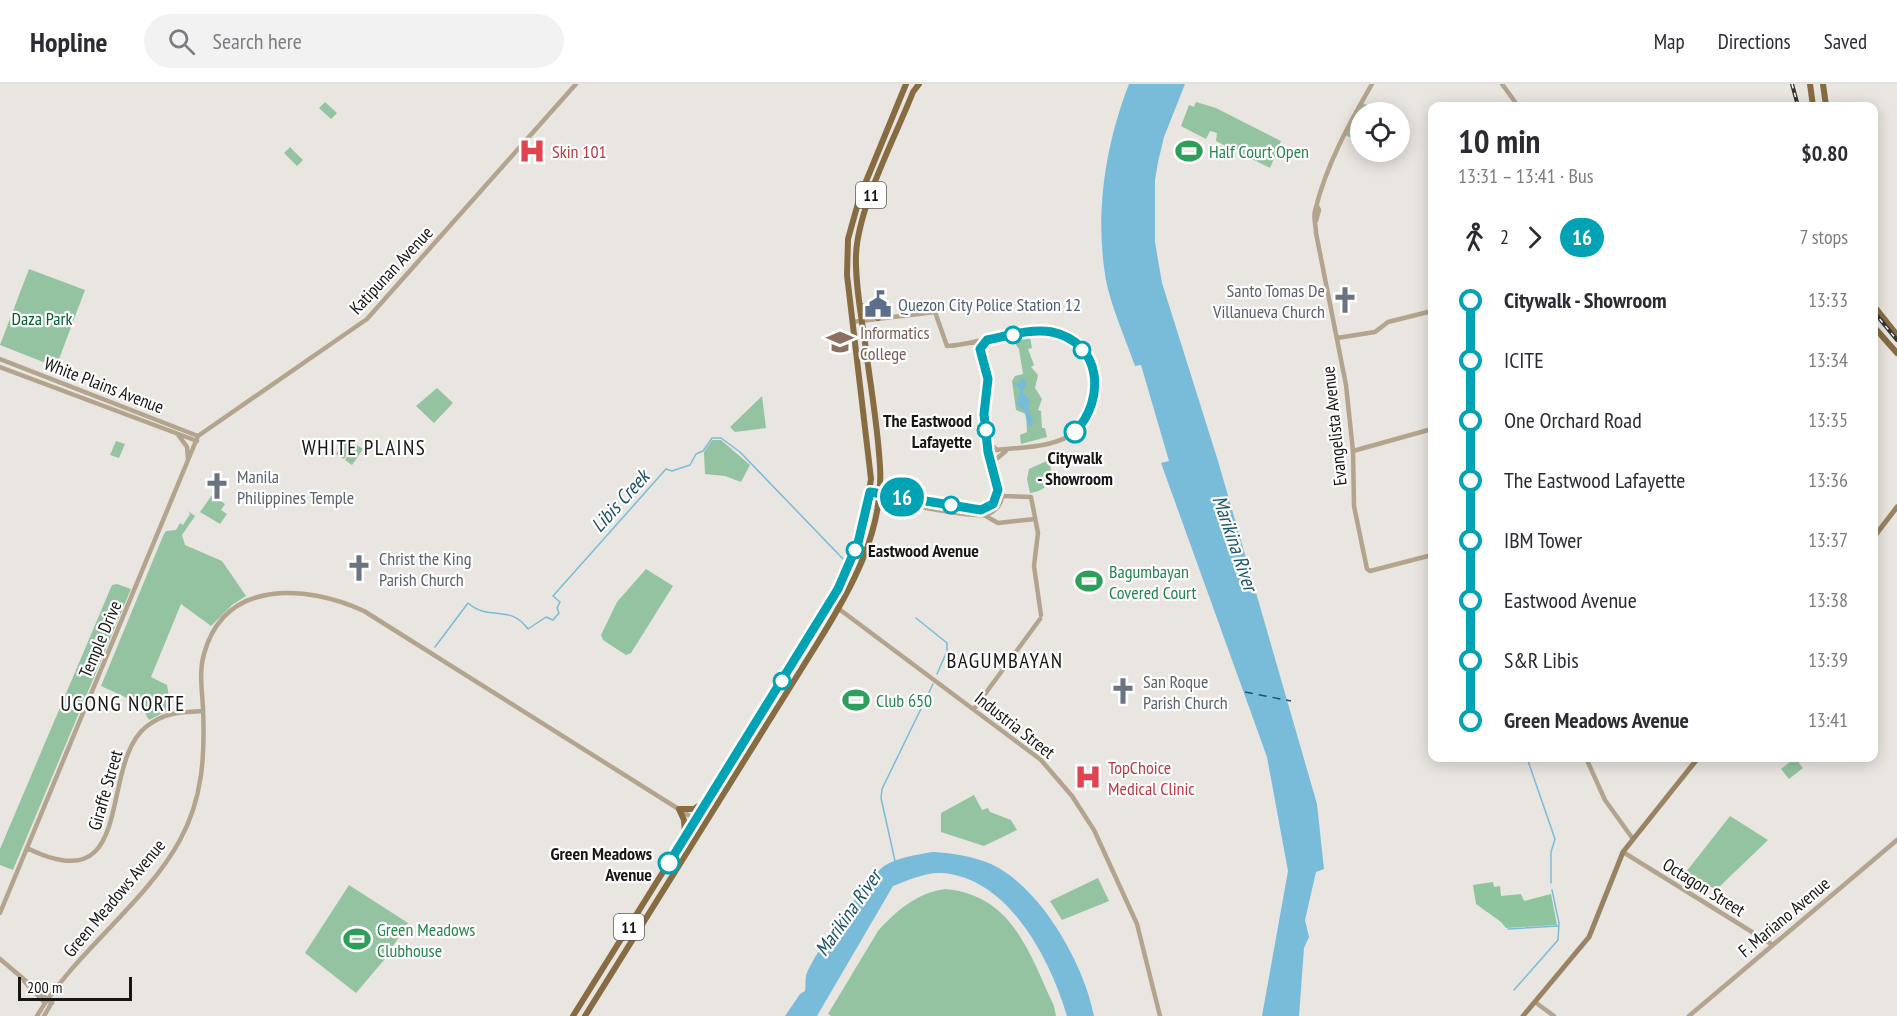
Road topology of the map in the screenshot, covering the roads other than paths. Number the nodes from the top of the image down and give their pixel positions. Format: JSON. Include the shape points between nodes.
{"nodes":[{"id":1,"x":576,"y":84,"type":"edge"},
{"id":2,"x":908,"y":84,"type":"edge"},
{"id":3,"x":919,"y":84,"type":"edge"},
{"id":4,"x":1372,"y":84,"type":"edge"},
{"id":5,"x":1502,"y":84,"type":"edge"},
{"id":6,"x":1810,"y":84,"type":"edge"},
{"id":7,"x":1823,"y":84,"type":"edge"},
{"id":8,"x":913,"y":92,"type":"junction"},
{"id":9,"x":1515,"y":102,"type":"edge"},
{"id":10,"x":1812,"y":102,"type":"edge"},
{"id":11,"x":1825,"y":102,"type":"edge"},
{"id":12,"x":860,"y":304,"type":"junction"},
{"id":13,"x":1878,"y":311,"type":"edge"},
{"id":14,"x":1428,"y":312,"type":"edge"},
{"id":15,"x":878,"y":318,"type":"junction"},
{"id":16,"x":862,"y":320,"type":"junction"},
{"id":17,"x":852,"y":322,"type":"junction"},
{"id":18,"x":1878,"y":332,"type":"edge"},
{"id":19,"x":1897,"y":334,"type":"edge"},
{"id":20,"x":1337,"y":338,"type":"junction"},
{"id":21,"x":987,"y":340,"type":"junction"},
{"id":22,"x":976,"y":341,"type":"junction"},
{"id":23,"x":980,"y":349,"type":"junction"},
{"id":24,"x":1897,"y":353,"type":"edge"},
{"id":25,"x":0,"y":359,"type":"edge"},
{"id":26,"x":0,"y":367,"type":"edge"},
{"id":27,"x":67,"y":385,"type":"junction"},
{"id":28,"x":871,"y":387,"type":"junction"},
{"id":29,"x":859,"y":388,"type":"junction"},
{"id":30,"x":65,"y":391,"type":"junction"},
{"id":31,"x":1428,"y":430,"type":"edge"},
{"id":32,"x":178,"y":436,"type":"junction"},
{"id":33,"x":198,"y":439,"type":"junction"},
{"id":34,"x":988,"y":442,"type":"junction"},
{"id":35,"x":1020,"y":448,"type":"junction"},
{"id":36,"x":1353,"y":451,"type":"junction"},
{"id":37,"x":989,"y":455,"type":"junction"},
{"id":38,"x":996,"y":459,"type":"junction"},
{"id":39,"x":188,"y":464,"type":"junction"},
{"id":40,"x":870,"y":493,"type":"junction"},
{"id":41,"x":1002,"y":496,"type":"junction"},
{"id":42,"x":880,"y":497,"type":"junction"},
{"id":43,"x":938,"y":506,"type":"junction"},
{"id":44,"x":1897,"y":507,"type":"edge"},
{"id":45,"x":986,"y":509,"type":"junction"},
{"id":46,"x":984,"y":515,"type":"junction"},
{"id":47,"x":1035,"y":519,"type":"junction"},
{"id":48,"x":1878,"y":532,"type":"edge"},
{"id":49,"x":1428,"y":557,"type":"edge"},
{"id":50,"x":1425,"y":559,"type":"junction"},
{"id":51,"x":1428,"y":560,"type":"edge"},
{"id":52,"x":831,"y":603,"type":"junction"},
{"id":53,"x":839,"y":609,"type":"junction"},
{"id":54,"x":974,"y":709,"type":"junction"},
{"id":55,"x":203,"y":711,"type":"junction"},
{"id":56,"x":1588,"y":762,"type":"edge"},
{"id":57,"x":1695,"y":762,"type":"edge"},
{"id":58,"x":709,"y":799,"type":"junction"},
{"id":59,"x":678,"y":809,"type":"junction"},
{"id":60,"x":696,"y":820,"type":"junction"},
{"id":61,"x":704,"y":825,"type":"junction"},
{"id":62,"x":685,"y":837,"type":"junction"},
{"id":63,"x":1633,"y":839,"type":"junction"},
{"id":64,"x":1897,"y":840,"type":"edge"},
{"id":65,"x":27,"y":848,"type":"junction"},
{"id":66,"x":1623,"y":852,"type":"junction"},
{"id":67,"x":0,"y":913,"type":"edge"},
{"id":68,"x":635,"y":917,"type":"junction"},
{"id":69,"x":643,"y":923,"type":"junction"},
{"id":70,"x":1773,"y":944,"type":"junction"},
{"id":71,"x":0,"y":959,"type":"edge"},
{"id":72,"x":49,"y":1000,"type":"junction"},
{"id":73,"x":1535,"y":1002,"type":"junction"},
{"id":74,"x":37,"y":1016,"type":"edge"},
{"id":75,"x":44,"y":1016,"type":"edge"},
{"id":76,"x":573,"y":1016,"type":"edge"},
{"id":77,"x":585,"y":1016,"type":"edge"},
{"id":78,"x":1160,"y":1016,"type":"edge"},
{"id":79,"x":1523,"y":1016,"type":"edge"},
{"id":80,"x":1554,"y":1016,"type":"edge"},
{"id":81,"x":1689,"y":1016,"type":"edge"}],
"edges":[{"from":1,"to":33,"type":"street","name":"Katipunan Avenue","via":[[367,319]]},
{"from":2,"to":8,"type":"main road","number":"11"},
{"from":2,"to":17,"type":"main road","number":"11","via":[[851,224],[847,275]]},
{"from":3,"to":8,"type":"main road","number":"11"},
{"from":4,"to":20,"type":"street","name":"Evangelista Avenue","via":[[1336,152],[1317,206],[1320,258]]},
{"from":5,"to":9,"type":"street"},
{"from":6,"to":10,"type":"main road"},
{"from":7,"to":11,"type":"main road"},
{"from":8,"to":12,"type":"main road","number":"11","via":[[861,220],[856,254]]},
{"from":12,"to":15,"type":"main road"},
{"from":12,"to":16,"type":"main road","number":"11"},
{"from":13,"to":19,"type":"main road"},
{"from":14,"to":20,"type":"street","via":[[1388,322],[1375,332]]},
{"from":15,"to":16,"type":"street"},
{"from":15,"to":22,"type":"street","via":[[935,312],[947,345]]},
{"from":16,"to":17,"type":"street"},
{"from":16,"to":28,"type":"main road","number":"11"},
{"from":17,"to":29,"type":"main road","number":"11"},
{"from":18,"to":24,"type":"main road"},
{"from":20,"to":36,"type":"street","name":"Evangelista Avenue"},
{"from":21,"to":22,"type":"street"},
{"from":21,"to":23,"type":"street"},
{"from":21,"to":35,"type":"street","via":[[1038,331],[1058,334],[1082,349],[1093,371],[1094,401],[1081,426],[1062,439]]},
{"from":22,"to":23,"type":"street"},
{"from":23,"to":34,"type":"street","via":[[988,375],[984,414]]},
{"from":25,"to":27,"type":"street","name":"White Plains Avenue"},
{"from":26,"to":30,"type":"street","name":"White Plains Avenue"},
{"from":27,"to":30,"type":"street"},
{"from":27,"to":33,"type":"street","name":"White Plains Avenue"},
{"from":28,"to":29,"type":"main road"},
{"from":28,"to":42,"type":"main road","number":"11"},
{"from":29,"to":40,"type":"main road","number":"11","via":[[870,464]]},
{"from":30,"to":32,"type":"street","name":"White Plains Avenue"},
{"from":31,"to":36,"type":"street"},
{"from":32,"to":33,"type":"street","name":"White Plains Avenue"},
{"from":32,"to":39,"type":"street","via":[[187,447]]},
{"from":33,"to":39,"type":"street","name":"Temple Drive"},
{"from":34,"to":35,"type":"street","via":[[998,450]]},
{"from":34,"to":37,"type":"street"},
{"from":35,"to":38,"type":"street","via":[[1002,452]]},
{"from":36,"to":50,"type":"street","name":"Evangelista Avenue","via":[[1354,506],[1367,569]]},
{"from":37,"to":38,"type":"street"},
{"from":37,"to":45,"type":"street","via":[[998,495]]},
{"from":38,"to":41,"type":"street"},
{"from":39,"to":65,"type":"street","name":"Temple Drive"},
{"from":40,"to":42,"type":"street"},
{"from":40,"to":52,"type":"main road","number":"11","via":[[850,565]]},
{"from":41,"to":46,"type":"street","via":[[996,509]]},
{"from":41,"to":47,"type":"street","via":[[1031,497]]},
{"from":42,"to":43,"type":"street"},
{"from":42,"to":53,"type":"main road","number":"11","via":[[857,573]]},
{"from":43,"to":45,"type":"street"},
{"from":43,"to":46,"type":"street"},
{"from":44,"to":48,"type":"main road"},
{"from":45,"to":46,"type":"street"},
{"from":46,"to":47,"type":"street","via":[[998,523]]},
{"from":47,"to":54,"type":"street","via":[[1038,533],[1034,566],[1041,617]]},
{"from":49,"to":50,"type":"street","name":"Evangelista Avenue"},
{"from":50,"to":51,"type":"street","name":"Evangelista Avenue"},
{"from":52,"to":53,"type":"street","name":"Industria Street"},
{"from":52,"to":58,"type":"main road","number":"11"},
{"from":53,"to":54,"type":"street","name":"Industria Street"},
{"from":53,"to":61,"type":"main road","number":"11"},
{"from":54,"to":78,"type":"street","name":"Industria Street","via":[[1045,763],[1094,830],[1137,924]]},
{"from":55,"to":59,"type":"street","name":"Green Meadows Avenue","via":[[203,655],[222,620],[243,604],[270,593],[299,592],[327,597],[364,611]]},
{"from":55,"to":65,"type":"street","name":"Giraffe Street","via":[[168,713],[146,726],[136,738],[125,762],[107,836],[99,848],[83,858],[62,860]]},
{"from":55,"to":72,"type":"street","name":"Green Meadows Avenue","via":[[201,783],[179,842],[161,869]]},
{"from":56,"to":63,"type":"street","via":[[1605,800]]},
{"from":57,"to":63,"type":"main road"},
{"from":58,"to":59,"type":"main road","via":[[694,808]]},
{"from":58,"to":60,"type":"main road","number":"11"},
{"from":59,"to":60,"type":"street","name":"Green Meadows Avenue"},
{"from":59,"to":62,"type":"main road","via":[[686,825]]},
{"from":60,"to":61,"type":"street","name":"Green Meadows Avenue"},
{"from":60,"to":62,"type":"main road","number":"11"},
{"from":61,"to":69,"type":"main road","number":"11"},
{"from":62,"to":68,"type":"main road","number":"11"},
{"from":63,"to":66,"type":"main road"},
{"from":64,"to":70,"type":"street","name":"F. Mariano Avenue"},
{"from":65,"to":67,"type":"street","name":"Temple Drive"},
{"from":66,"to":70,"type":"street","name":"Octagon Street"},
{"from":66,"to":73,"type":"main road","via":[[1595,928]]},
{"from":68,"to":69,"type":"main road"},
{"from":68,"to":76,"type":"main road","number":"11"},
{"from":69,"to":77,"type":"main road","number":"11"},
{"from":70,"to":81,"type":"street","name":"F. Mariano Avenue"},
{"from":71,"to":72,"type":"street"},
{"from":72,"to":74,"type":"street","name":"Green Meadows Avenue"},
{"from":72,"to":75,"type":"street","name":"Green Meadows Avenue"},
{"from":73,"to":79,"type":"main road"},
{"from":73,"to":80,"type":"street"}]}
